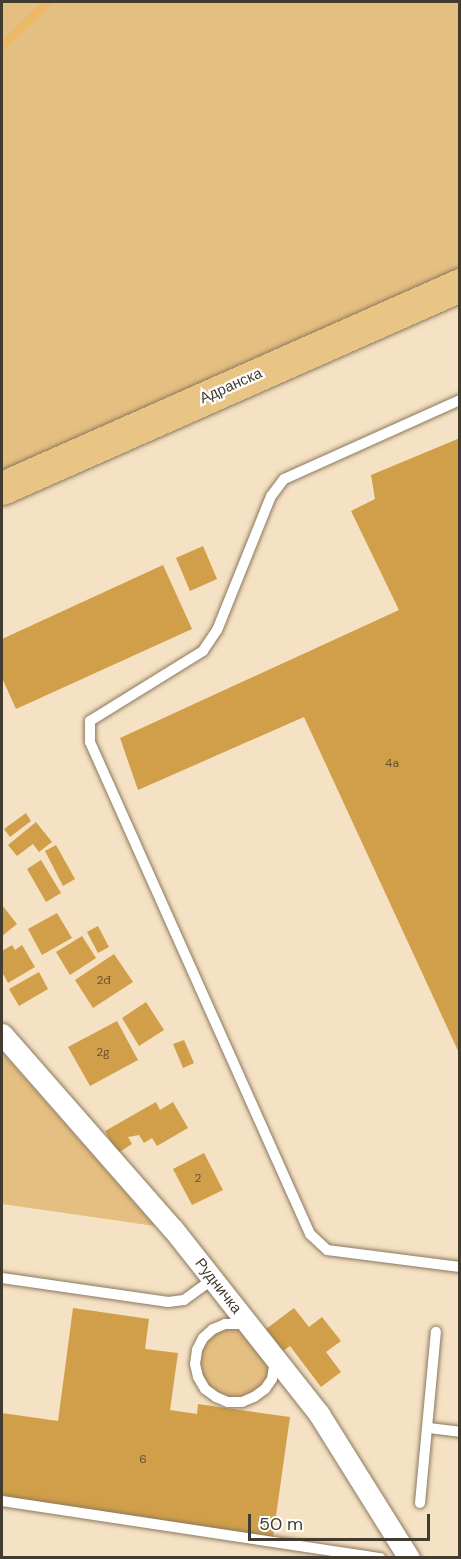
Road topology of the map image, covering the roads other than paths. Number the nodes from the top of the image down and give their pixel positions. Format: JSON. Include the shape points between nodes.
{"nodes":[{"id":1,"x":459,"y":285,"type":"edge"},
{"id":2,"x":459,"y":400,"type":"edge"},
{"id":3,"x":2,"y":488,"type":"edge"},
{"id":4,"x":2,"y":1034,"type":"edge"},
{"id":5,"x":459,"y":1267,"type":"edge"},
{"id":6,"x":2,"y":1278,"type":"edge"},
{"id":7,"x":217,"y":1285,"type":"junction"},
{"id":8,"x":249,"y":1325,"type":"junction"},
{"id":9,"x":213,"y":1329,"type":"junction"},
{"id":10,"x":436,"y":1332,"type":"dead end"},
{"id":11,"x":274,"y":1357,"type":"junction"},
{"id":12,"x":265,"y":1389,"type":"junction"},
{"id":13,"x":299,"y":1389,"type":"junction"},
{"id":14,"x":429,"y":1428,"type":"junction"},
{"id":15,"x":459,"y":1432,"type":"edge"},
{"id":16,"x":2,"y":1501,"type":"edge"},
{"id":17,"x":420,"y":1503,"type":"dead end"},
{"id":18,"x":381,"y":1557,"type":"edge"},
{"id":19,"x":409,"y":1557,"type":"edge"}],
"edges":[{"from":1,"to":3,"type":"main road","name":"Адранска"},
{"from":2,"to":5,"type":"lane","via":[[284,479],[271,496],[217,630],[203,651],[90,721],[90,742],[310,1234],[327,1250]]},
{"from":4,"to":7,"type":"street","name":"Рудничка","via":[[173,1229]]},
{"from":6,"to":7,"type":"lane","via":[[168,1302],[184,1300]]},
{"from":7,"to":8,"type":"street","name":"Рудничка"},
{"from":7,"to":9,"type":"lane","via":[[225,1306]]},
{"from":8,"to":9,"type":"lane","via":[[231,1323]]},
{"from":8,"to":11,"type":"street","name":"Рудничка"},
{"from":9,"to":12,"type":"lane","via":[[197,1350],[198,1377],[205,1389],[228,1402],[242,1402]]},
{"from":10,"to":14,"type":"lane"},
{"from":11,"to":12,"type":"lane","via":[[272,1379]]},
{"from":11,"to":13,"type":"street","name":"Рудничка"},
{"from":12,"to":13,"type":"lane","via":[[287,1385]]},
{"from":13,"to":19,"type":"street","name":"Рудничка","via":[[374,1498]]},
{"from":14,"to":15,"type":"lane"},
{"from":14,"to":17,"type":"lane"},
{"from":16,"to":18,"type":"lane"}]}
